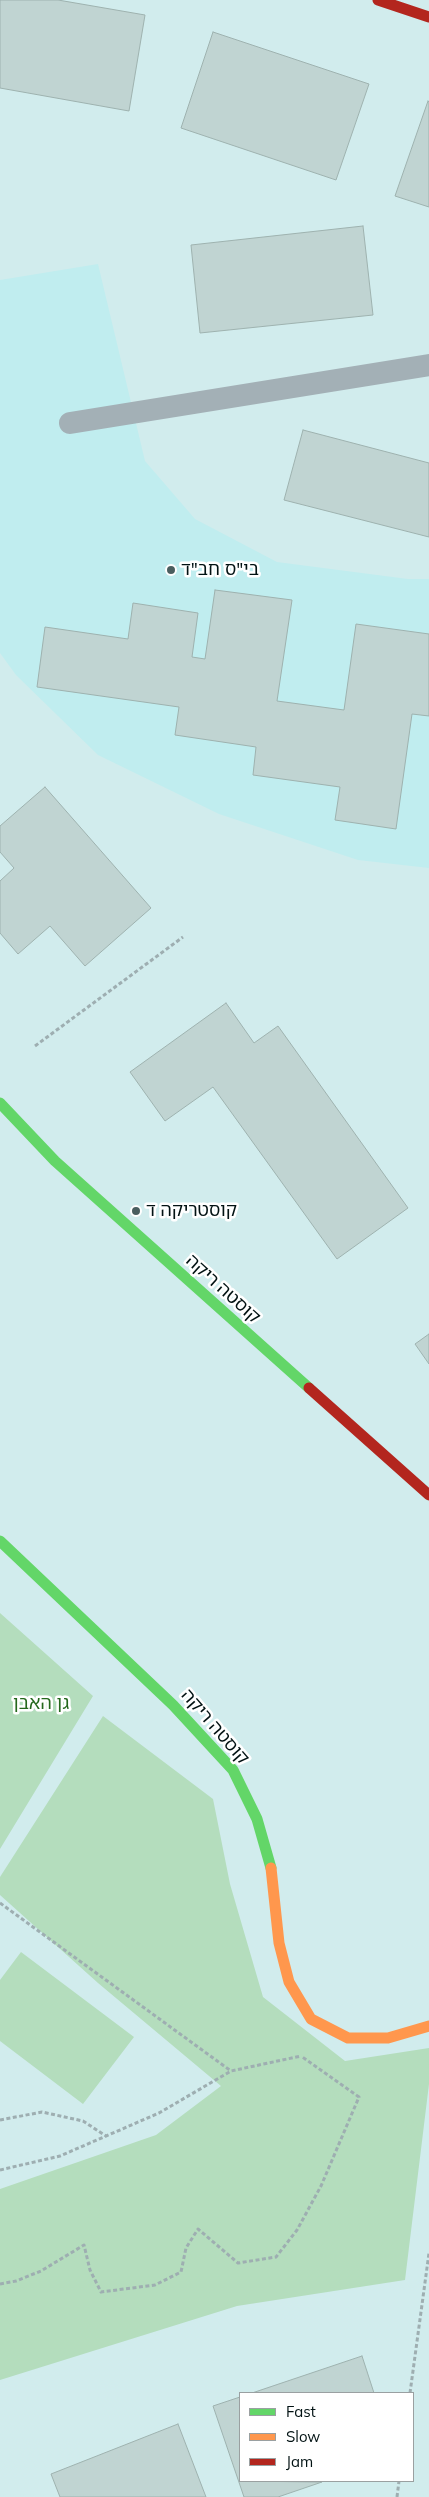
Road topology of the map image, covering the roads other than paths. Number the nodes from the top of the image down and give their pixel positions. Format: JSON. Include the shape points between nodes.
{"nodes":[{"id":1,"x":378,"y":0,"type":"edge"},
{"id":2,"x":429,"y":18,"type":"edge"},
{"id":3,"x":429,"y":365,"type":"edge"},
{"id":4,"x":70,"y":424,"type":"dead end"},
{"id":5,"x":0,"y":1103,"type":"edge"},
{"id":6,"x":429,"y":1495,"type":"edge"},
{"id":7,"x":0,"y":1541,"type":"edge"},
{"id":8,"x":429,"y":2026,"type":"edge"}],
"edges":[{"from":1,"to":2,"type":"street"},
{"from":3,"to":4,"type":"lane"},
{"from":5,"to":6,"type":"street","name":"קוסטה ריקה","via":[[55,1161]]},
{"from":7,"to":8,"type":"street","name":"קוסטה ריקה","via":[[173,1705],[233,1770],[257,1819],[272,1873],[279,1943],[289,1982],[311,2019],[348,2038],[388,2038]]}]}
